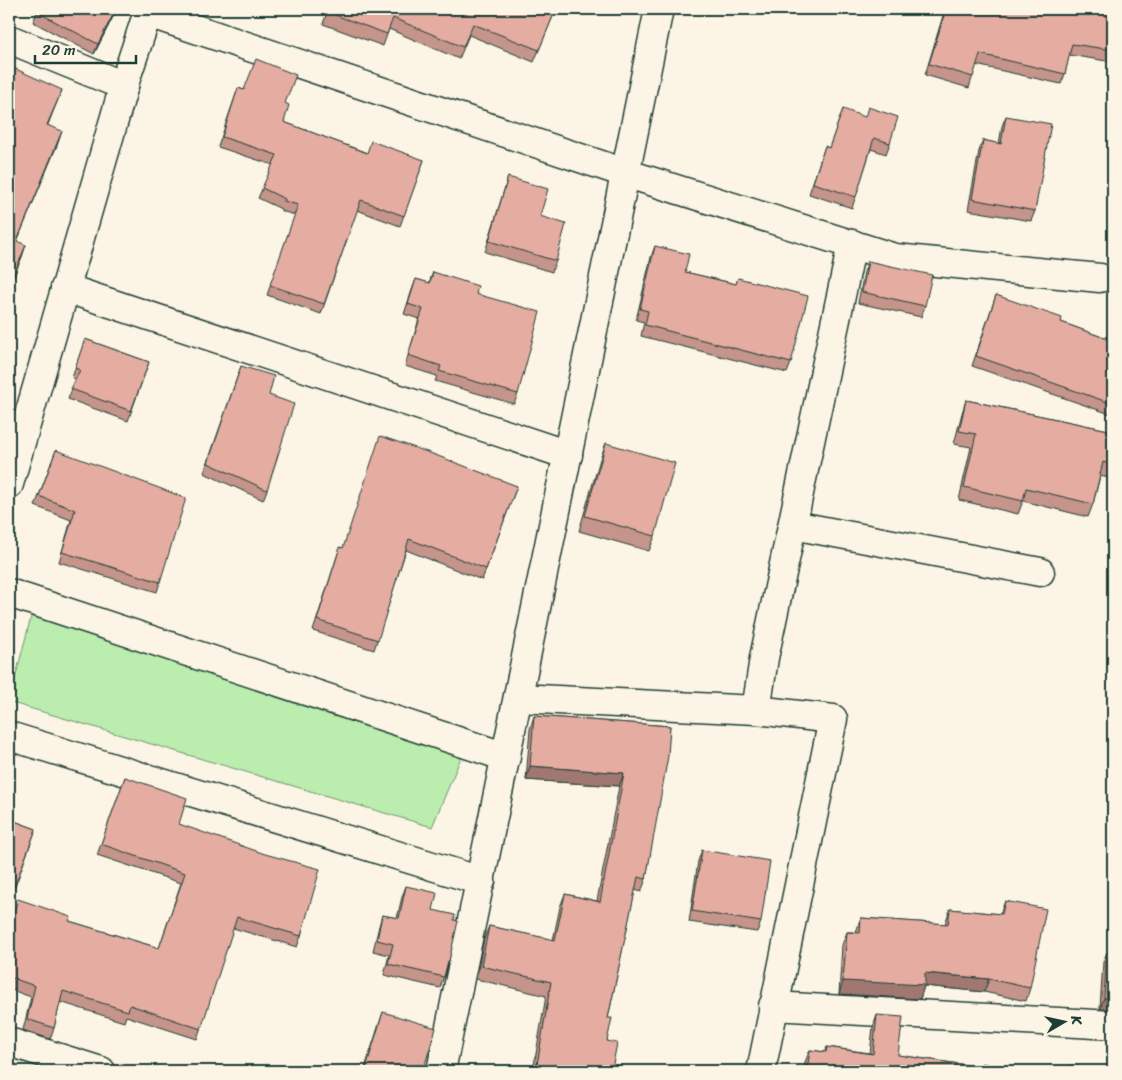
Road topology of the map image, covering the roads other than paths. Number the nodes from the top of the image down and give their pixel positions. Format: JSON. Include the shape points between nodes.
{"nodes":[{"id":1,"x":658,"y":9,"type":"edge"},
{"id":2,"x":149,"y":11,"type":"edge"},
{"id":3,"x":9,"y":39,"type":"edge"},
{"id":4,"x":124,"y":86,"type":"junction"},
{"id":5,"x":625,"y":173,"type":"junction"},
{"id":6,"x":852,"y":244,"type":"junction"},
{"id":7,"x":1100,"y":278,"type":"dead end"},
{"id":8,"x":66,"y":288,"type":"junction"},
{"id":9,"x":568,"y":455,"type":"junction"},
{"id":10,"x":9,"y":484,"type":"edge"},
{"id":11,"x":792,"y":525,"type":"junction"},
{"id":12,"x":1040,"y":572,"type":"dead end"},
{"id":13,"x":9,"y":593,"type":"edge"},
{"id":14,"x":518,"y":698,"type":"junction"},
{"id":15,"x":756,"y":710,"type":"junction"},
{"id":16,"x":9,"y":736,"type":"edge"},
{"id":17,"x":506,"y":757,"type":"junction"},
{"id":18,"x":481,"y":880,"type":"junction"},
{"id":19,"x":773,"y":1006,"type":"junction"},
{"id":20,"x":1113,"y":1025,"type":"edge"},
{"id":21,"x":9,"y":1042,"type":"edge"},
{"id":22,"x":101,"y":1071,"type":"edge"},
{"id":23,"x":441,"y":1071,"type":"edge"},
{"id":24,"x":761,"y":1071,"type":"edge"}],
"edges":[{"from":1,"to":5,"type":"street"},
{"from":2,"to":4,"type":"street"},
{"from":2,"to":5,"type":"street"},
{"from":3,"to":4,"type":"street"},
{"from":4,"to":8,"type":"street"},
{"from":5,"to":6,"type":"street"},
{"from":5,"to":9,"type":"street"},
{"from":6,"to":7,"type":"street","via":[[895,258]]},
{"from":6,"to":11,"type":"street"},
{"from":8,"to":9,"type":"street"},
{"from":8,"to":10,"type":"street"},
{"from":9,"to":14,"type":"street"},
{"from":11,"to":12,"type":"street"},
{"from":11,"to":15,"type":"street"},
{"from":13,"to":17,"type":"street"},
{"from":14,"to":15,"type":"street"},
{"from":14,"to":17,"type":"street"},
{"from":15,"to":19,"type":"street","via":[[833,719]]},
{"from":16,"to":18,"type":"street"},
{"from":17,"to":18,"type":"street"},
{"from":18,"to":23,"type":"street"},
{"from":19,"to":20,"type":"street"},
{"from":19,"to":24,"type":"street"},
{"from":21,"to":22,"type":"street"}]}
